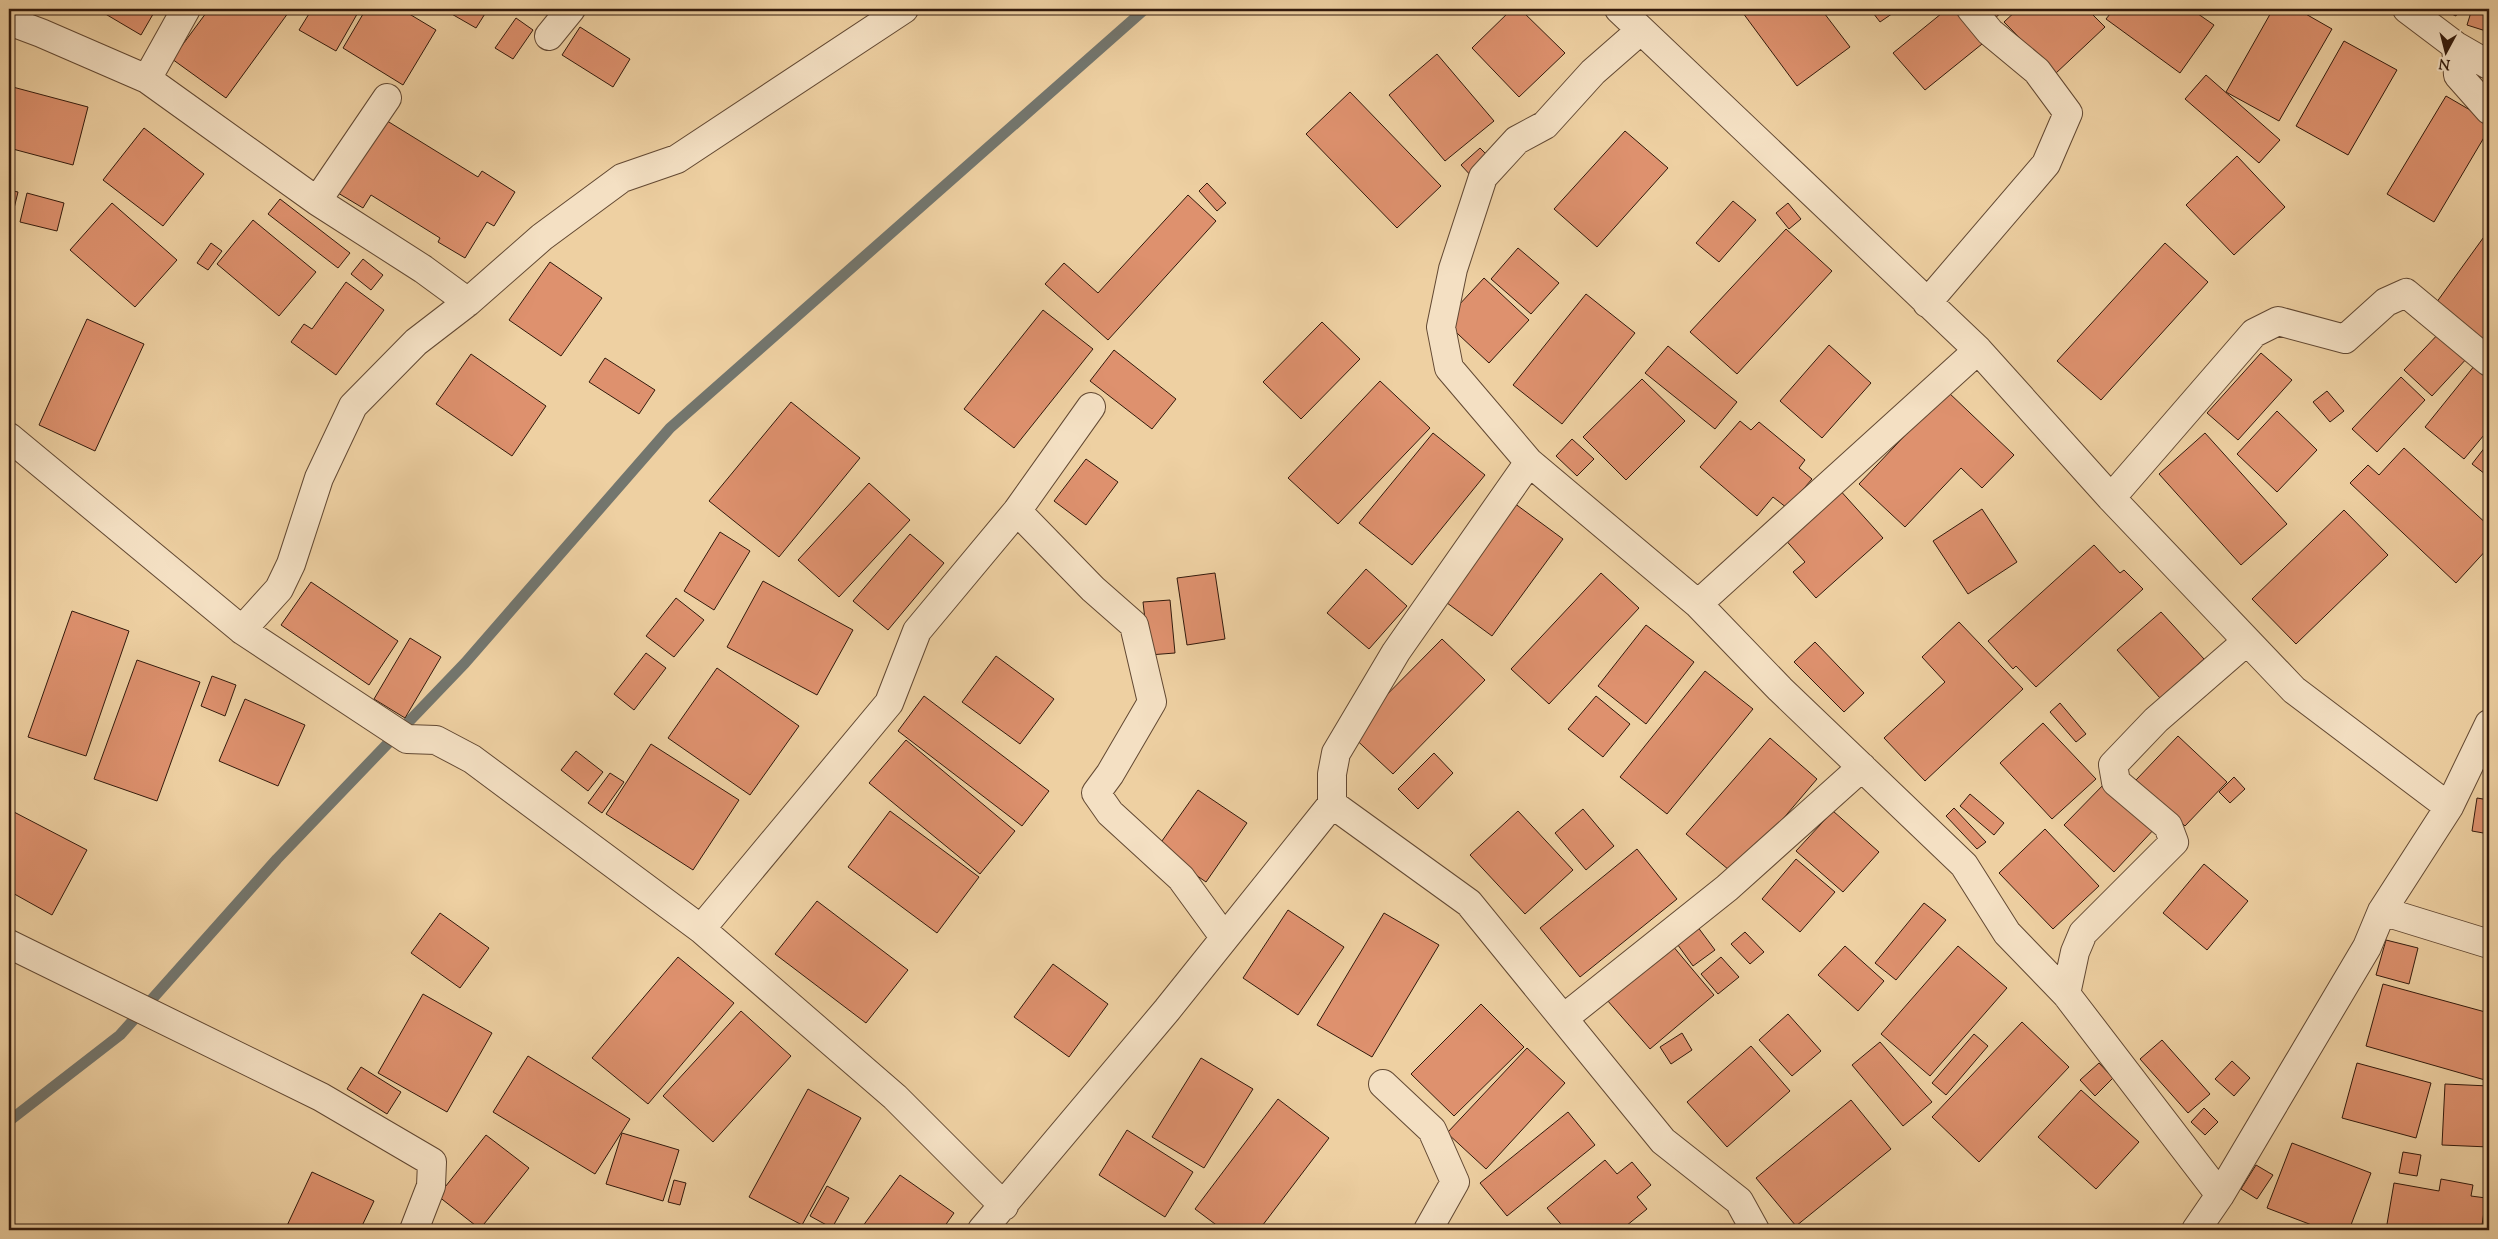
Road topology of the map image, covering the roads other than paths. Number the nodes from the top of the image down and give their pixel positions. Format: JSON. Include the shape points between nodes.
{"nodes":[{"id":1,"x":186,"y":9,"type":"edge"},
{"id":2,"x":571,"y":9,"type":"edge"},
{"id":3,"x":904,"y":9,"type":"edge"},
{"id":4,"x":1619,"y":9,"type":"edge"},
{"id":5,"x":1971,"y":9,"type":"edge"},
{"id":6,"x":2406,"y":9,"type":"edge"},
{"id":7,"x":9,"y":22,"type":"edge"},
{"id":8,"x":1641,"y":30,"type":"junction"},
{"id":9,"x":549,"y":36,"type":"dead end"},
{"id":10,"x":2456,"y":46,"type":"junction"},
{"id":11,"x":2489,"y":65,"type":"edge"},
{"id":12,"x":147,"y":78,"type":"junction"},
{"id":13,"x":387,"y":98,"type":"dead end"},
{"id":14,"x":2489,"y":110,"type":"edge"},
{"id":15,"x":317,"y":202,"type":"junction"},
{"id":16,"x":468,"y":302,"type":"junction"},
{"id":17,"x":1927,"y":303,"type":"junction"},
{"id":18,"x":1978,"y":350,"type":"junction"},
{"id":19,"x":2489,"y":362,"type":"edge"},
{"id":20,"x":1091,"y":408,"type":"dead end"},
{"id":21,"x":9,"y":437,"type":"edge"},
{"id":22,"x":1529,"y":462,"type":"junction"},
{"id":23,"x":2111,"y":498,"type":"junction"},
{"id":24,"x":1016,"y":511,"type":"junction"},
{"id":25,"x":1698,"y":604,"type":"junction"},
{"id":26,"x":242,"y":630,"type":"junction"},
{"id":27,"x":2247,"y":641,"type":"junction"},
{"id":28,"x":2489,"y":724,"type":"edge"},
{"id":29,"x":1862,"y":767,"type":"junction"},
{"id":30,"x":1332,"y":804,"type":"junction"},
{"id":31,"x":2449,"y":807,"type":"junction"},
{"id":32,"x":2382,"y":912,"type":"junction"},
{"id":33,"x":701,"y":929,"type":"junction"},
{"id":34,"x":1224,"y":937,"type":"junction"},
{"id":35,"x":9,"y":944,"type":"edge"},
{"id":36,"x":2489,"y":944,"type":"edge"},
{"id":37,"x":2066,"y":994,"type":"junction"},
{"id":38,"x":1564,"y":1018,"type":"junction"},
{"id":39,"x":1383,"y":1084,"type":"dead end"},
{"id":40,"x":2220,"y":1195,"type":"junction"},
{"id":41,"x":1004,"y":1206,"type":"junction"},
{"id":42,"x":414,"y":1230,"type":"edge"},
{"id":43,"x":982,"y":1230,"type":"edge"},
{"id":44,"x":1428,"y":1230,"type":"edge"},
{"id":45,"x":1755,"y":1230,"type":"edge"},
{"id":46,"x":2196,"y":1230,"type":"edge"}],
"edges":[{"from":1,"to":12,"type":"street"},
{"from":2,"to":9,"type":"street"},
{"from":3,"to":16,"type":"street","via":[[677,159],[622,178],[542,237]]},
{"from":4,"to":8,"type":"street"},
{"from":5,"to":17,"type":"street","via":[[1990,32],[2037,71],[2068,113],[2046,164]]},
{"from":6,"to":10,"type":"street"},
{"from":7,"to":12,"type":"street","via":[[42,32]]},
{"from":8,"to":17,"type":"street"},
{"from":8,"to":22,"type":"street","via":[[1593,72],[1545,125],[1517,140],[1483,177],[1453,269],[1441,327],[1449,368]]},
{"from":10,"to":11,"type":"street"},
{"from":10,"to":14,"type":"street","via":[[2458,75]]},
{"from":12,"to":15,"type":"street"},
{"from":13,"to":15,"type":"street"},
{"from":15,"to":16,"type":"street","via":[[423,269]]},
{"from":16,"to":26,"type":"street","via":[[416,342],[353,406],[319,478],[292,564],[279,589]]},
{"from":17,"to":18,"type":"street"},
{"from":18,"to":23,"type":"street"},
{"from":18,"to":25,"type":"street"},
{"from":19,"to":23,"type":"street","via":[[2406,293],[2386,302],[2345,340],[2278,321],[2254,333]]},
{"from":20,"to":24,"type":"street"},
{"from":21,"to":26,"type":"street"},
{"from":22,"to":25,"type":"street"},
{"from":22,"to":30,"type":"street","via":[[1396,652],[1336,753]]},
{"from":23,"to":27,"type":"street"},
{"from":24,"to":33,"type":"street","via":[[917,631],[889,704]]},
{"from":24,"to":34,"type":"street","via":[[1093,589],[1134,625],[1152,702],[1096,793],[1110,813],[1181,878]]},
{"from":25,"to":29,"type":"street"},
{"from":26,"to":33,"type":"street","via":[[407,739],[436,740],[472,759]]},
{"from":27,"to":31,"type":"street","via":[[2294,690]]},
{"from":27,"to":37,"type":"street","via":[[2156,720],[2114,765],[2116,782],[2168,826],[2174,842],[2083,932]]},
{"from":28,"to":31,"type":"street"},
{"from":29,"to":37,"type":"street","via":[[1964,865],[2007,933]]},
{"from":29,"to":38,"type":"street","via":[[1727,888]]},
{"from":30,"to":34,"type":"street"},
{"from":30,"to":38,"type":"street","via":[[1468,903]]},
{"from":31,"to":32,"type":"street"},
{"from":32,"to":36,"type":"street"},
{"from":32,"to":40,"type":"street","via":[[2367,947]]},
{"from":33,"to":41,"type":"street","via":[[894,1097]]},
{"from":34,"to":41,"type":"street"},
{"from":35,"to":42,"type":"street","via":[[321,1097],[432,1162],[431,1186]]},
{"from":37,"to":40,"type":"street"},
{"from":38,"to":45,"type":"street","via":[[1663,1142],[1739,1201]]},
{"from":39,"to":44,"type":"street","via":[[1432,1130],[1454,1182]]},
{"from":40,"to":46,"type":"street"},
{"from":41,"to":43,"type":"street"}]}
